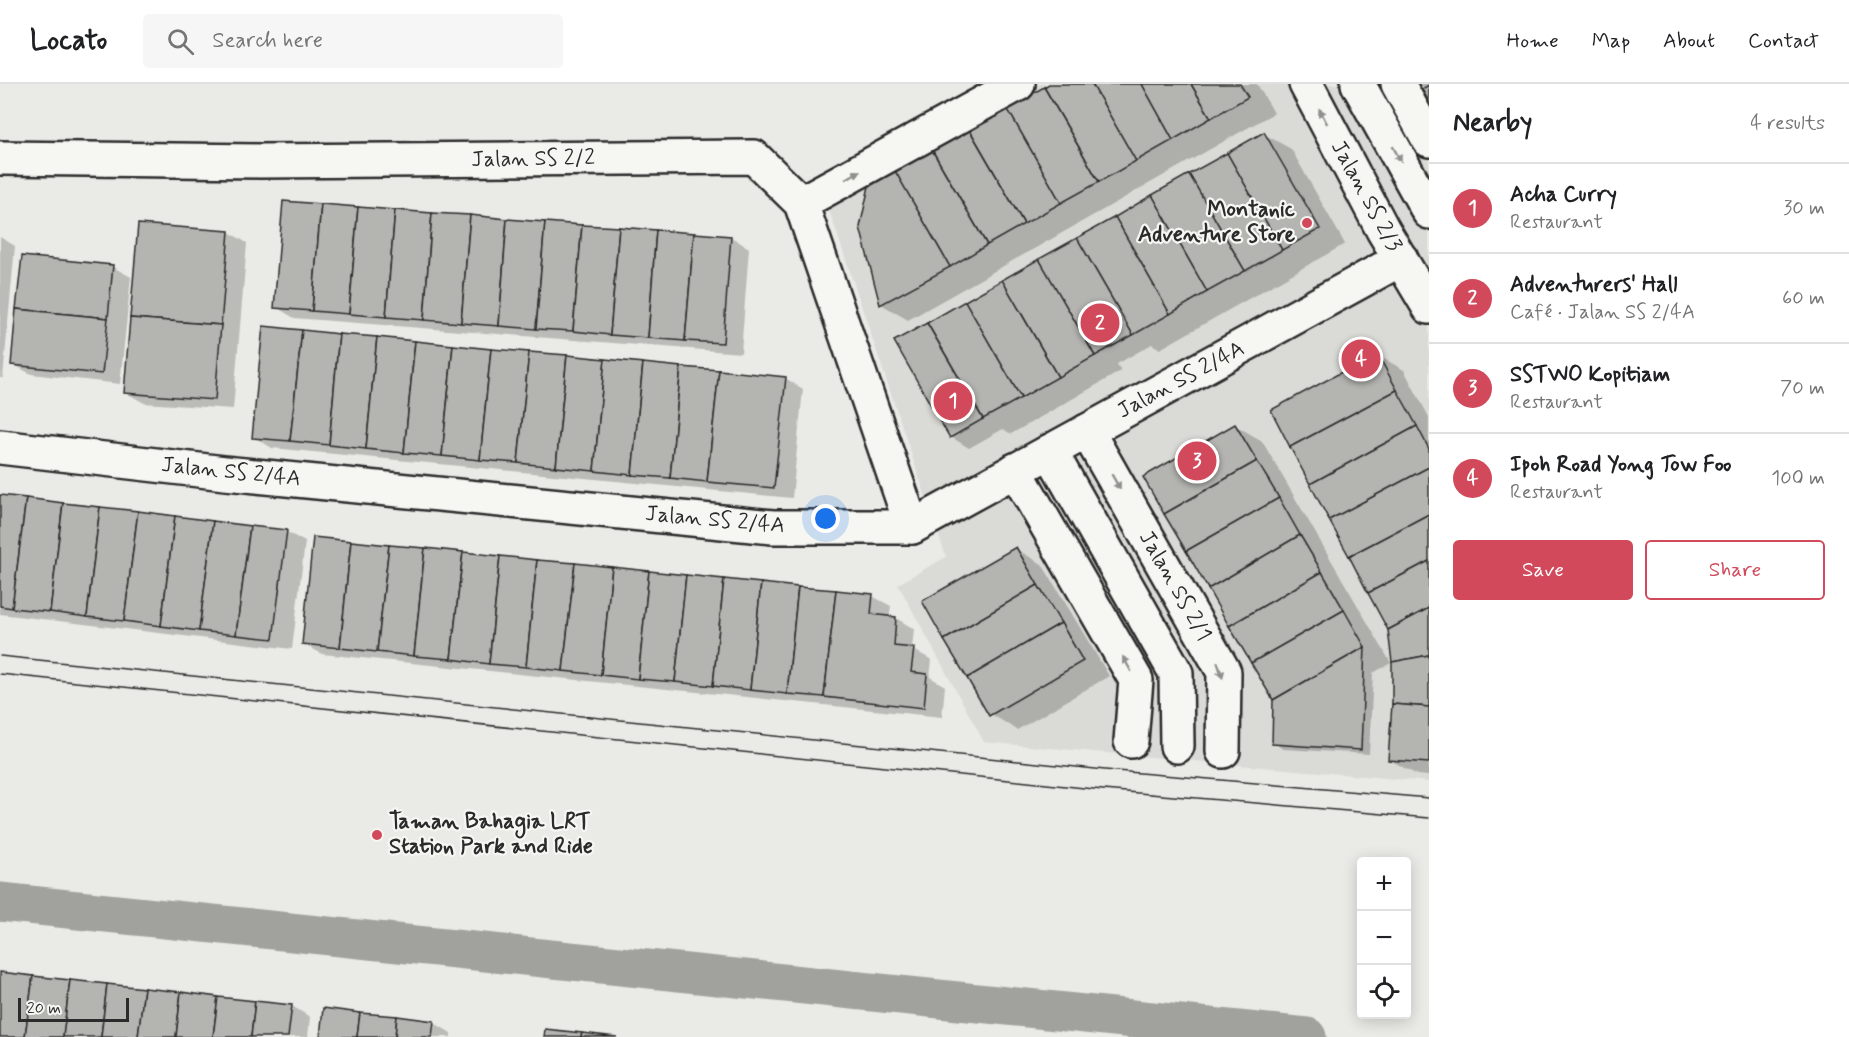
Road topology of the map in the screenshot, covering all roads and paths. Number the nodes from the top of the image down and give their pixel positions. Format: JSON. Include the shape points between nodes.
{"nodes":[{"id":1,"x":1018,"y":84,"type":"edge"},
{"id":2,"x":1306,"y":84,"type":"edge"},
{"id":3,"x":1358,"y":84,"type":"edge"},
{"id":4,"x":1398,"y":84,"type":"edge"},
{"id":5,"x":1429,"y":140,"type":"edge"},
{"id":6,"x":0,"y":158,"type":"edge"},
{"id":7,"x":801,"y":203,"type":"junction"},
{"id":8,"x":1429,"y":212,"type":"edge"},
{"id":9,"x":1401,"y":259,"type":"junction"},
{"id":10,"x":1429,"y":307,"type":"edge"},
{"id":11,"x":1087,"y":431,"type":"junction"},
{"id":12,"x":0,"y":447,"type":"edge"},
{"id":13,"x":1050,"y":451,"type":"junction"},
{"id":14,"x":1015,"y":470,"type":"junction"},
{"id":15,"x":912,"y":527,"type":"junction"},
{"id":16,"x":1131,"y":741,"type":"dead end"},
{"id":17,"x":1177,"y":746,"type":"dead end"},
{"id":18,"x":1223,"y":751,"type":"dead end"}],
"edges":[{"from":7,"to":1,"type":"street","one_way":true},
{"from":9,"to":2,"type":"street","name":"Jalan SS 2/3","one_way":true},
{"from":3,"to":8,"type":"street","one_way":true},
{"from":4,"to":5,"type":"street"},
{"from":6,"to":7,"type":"street","name":"Jalan SS 2/2","via":[[260,161],[754,157]]},
{"from":7,"to":15,"type":"street"},
{"from":9,"to":10,"type":"street","name":"Jalan SS 2/3"},
{"from":9,"to":11,"type":"street","name":"Jalan SS 2/4A"},
{"from":11,"to":13,"type":"street","name":"Jalan SS 2/4A"},
{"from":11,"to":18,"type":"street","name":"Jalan SS 2/1","one_way":true,"via":[[1224,672]]},
{"from":12,"to":15,"type":"street","name":"Jalan SS 2/4A","via":[[763,526]]},
{"from":13,"to":14,"type":"street","name":"Jalan SS 2/4A"},
{"from":13,"to":17,"type":"street","name":"Jalan SS 2/1","via":[[1176,673]]},
{"from":14,"to":15,"type":"street","name":"Jalan SS 2/4A"},
{"from":16,"to":14,"type":"street","one_way":true,"via":[[1136,680]]}]}
